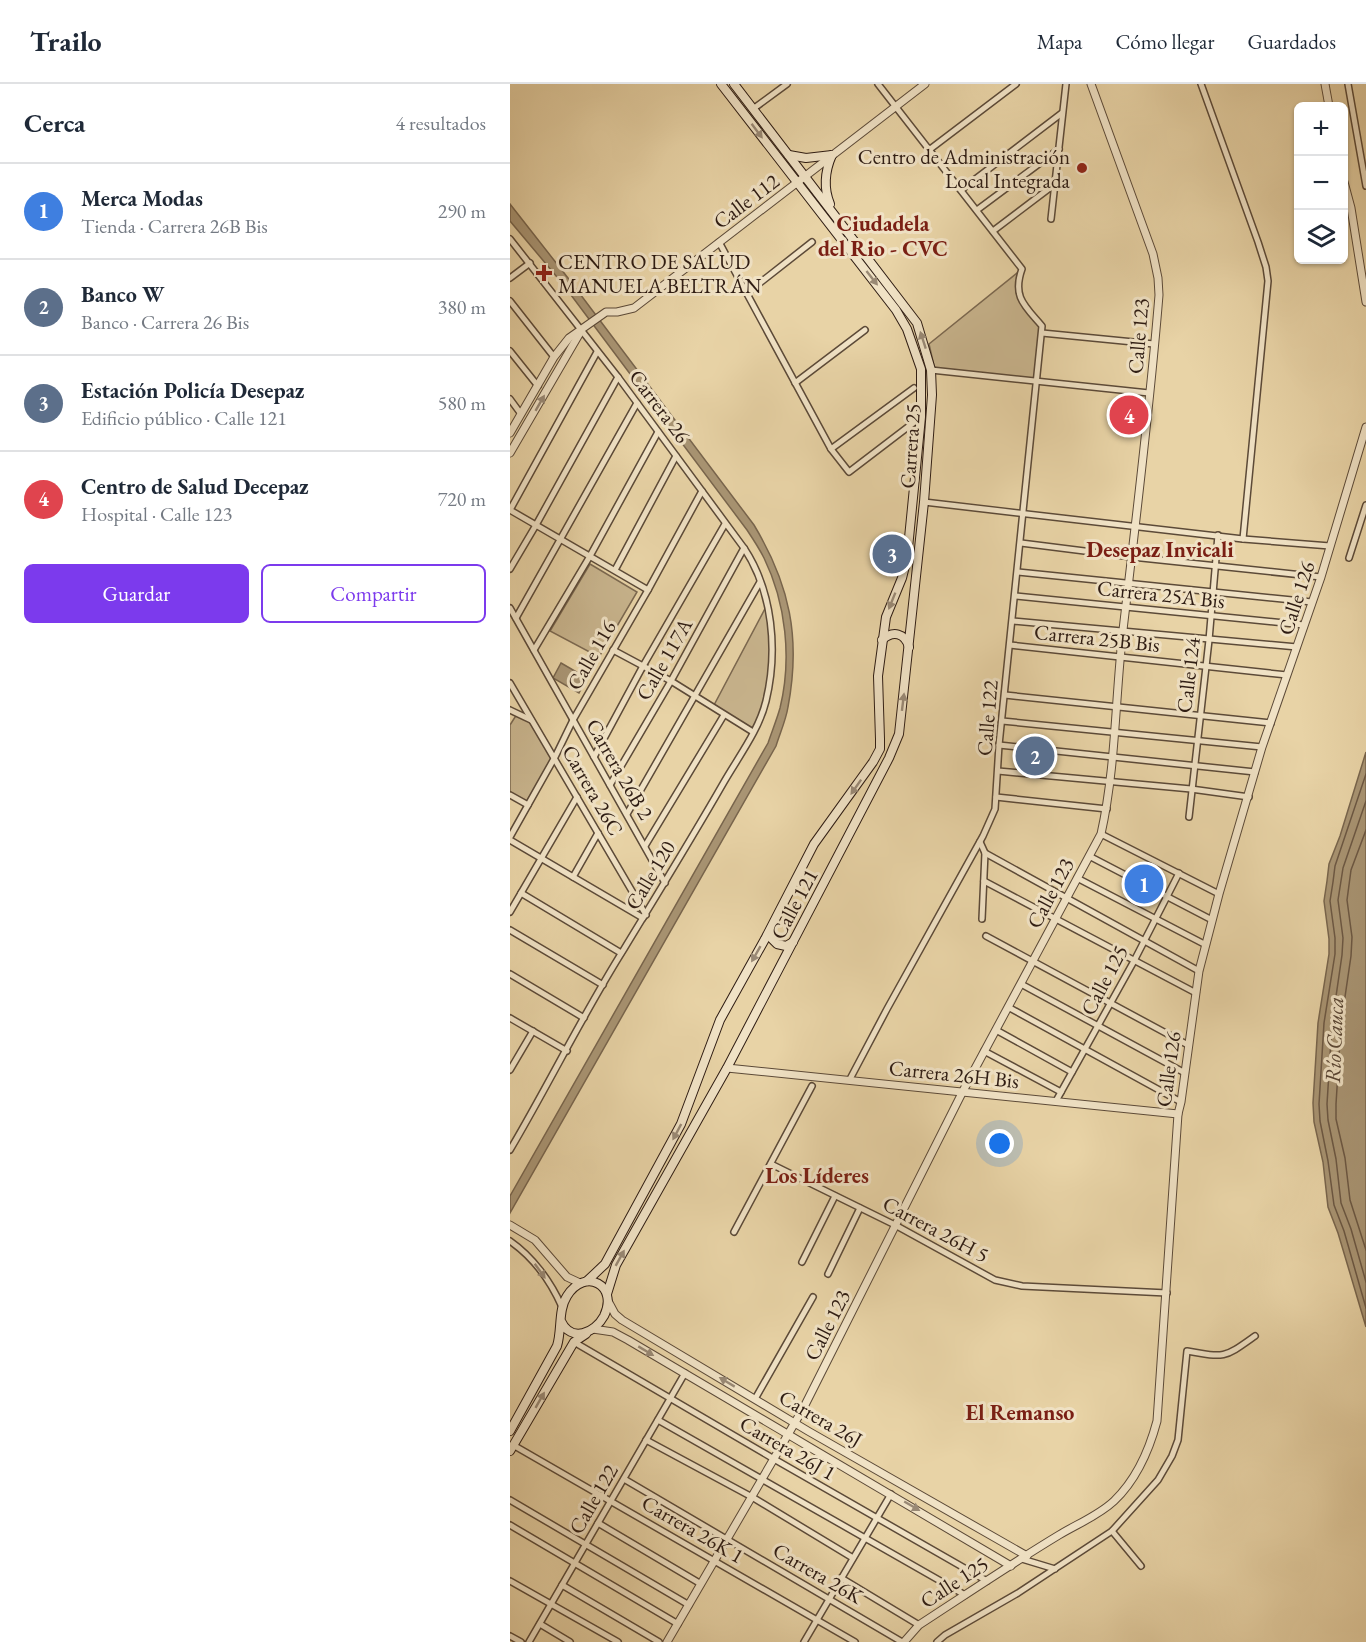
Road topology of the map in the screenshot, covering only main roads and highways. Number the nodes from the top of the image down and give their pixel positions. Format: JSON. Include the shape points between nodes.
{"nodes":[{"id":1,"x":722,"y":84,"type":"edge"},
{"id":2,"x":734,"y":84,"type":"edge"},
{"id":3,"x":789,"y":155,"type":"junction"},
{"id":4,"x":832,"y":210,"type":"junction"},
{"id":5,"x":913,"y":501,"type":"joint"},
{"id":6,"x":924,"y":502,"type":"joint"},
{"id":7,"x":882,"y":640,"type":"junction"},
{"id":8,"x":909,"y":648,"type":"junction"},
{"id":9,"x":771,"y":929,"type":"junction"},
{"id":10,"x":794,"y":942,"type":"junction"},
{"id":11,"x":583,"y":1282,"type":"junction"},
{"id":12,"x":607,"y":1297,"type":"junction"},
{"id":13,"x":561,"y":1321,"type":"junction"},
{"id":14,"x":591,"y":1331,"type":"junction"},
{"id":15,"x":510,"y":1431,"type":"edge"},
{"id":16,"x":512,"y":1448,"type":"edge"}],
"edges":[{"from":1,"to":5,"type":"main road","name":"Carrera 25","one_way":true,"via":[[907,329],[921,369]]},
{"from":2,"to":3,"type":"main road","name":"Carrera 25"},
{"from":3,"to":4,"type":"main road","name":"Carrera 25"},
{"from":3,"to":4,"type":"main road","via":[[832,155],[826,176]]},
{"from":6,"to":4,"type":"main road","name":"Carrera 25","one_way":true,"via":[[932,395],[931,370],[917,323]]},
{"from":5,"to":7,"type":"main road","name":"Calle 121","one_way":true,"via":[[907,558]]},
{"from":6,"to":8,"type":"main road","name":"Calle 121"},
{"from":7,"to":8,"type":"main road","via":[[900,635]]},
{"from":7,"to":9,"type":"main road","name":"Calle 121","one_way":true,"via":[[878,676],[879,749],[822,832]]},
{"from":10,"to":8,"type":"main road","name":"Calle 121","one_way":true,"via":[[899,734]]},
{"from":9,"to":10,"type":"main road","via":[[771,938],[777,944],[786,946]]},
{"from":9,"to":11,"type":"main road","name":"Calle 121","one_way":true,"via":[[720,1020],[681,1124],[605,1264]]},
{"from":12,"to":10,"type":"main road","name":"Calle 121","one_way":true,"via":[[616,1265]]},
{"from":11,"to":12,"type":"main road","via":[[600,1284]]},
{"from":11,"to":13,"type":"main road","via":[[568,1295]]},
{"from":12,"to":14,"type":"main road","via":[[605,1314]]},
{"from":13,"to":14,"type":"main road","via":[[571,1332]]},
{"from":13,"to":15,"type":"main road","via":[[557,1346],[547,1368]]},
{"from":16,"to":14,"type":"main road","one_way":true,"via":[[574,1342]]}]}
